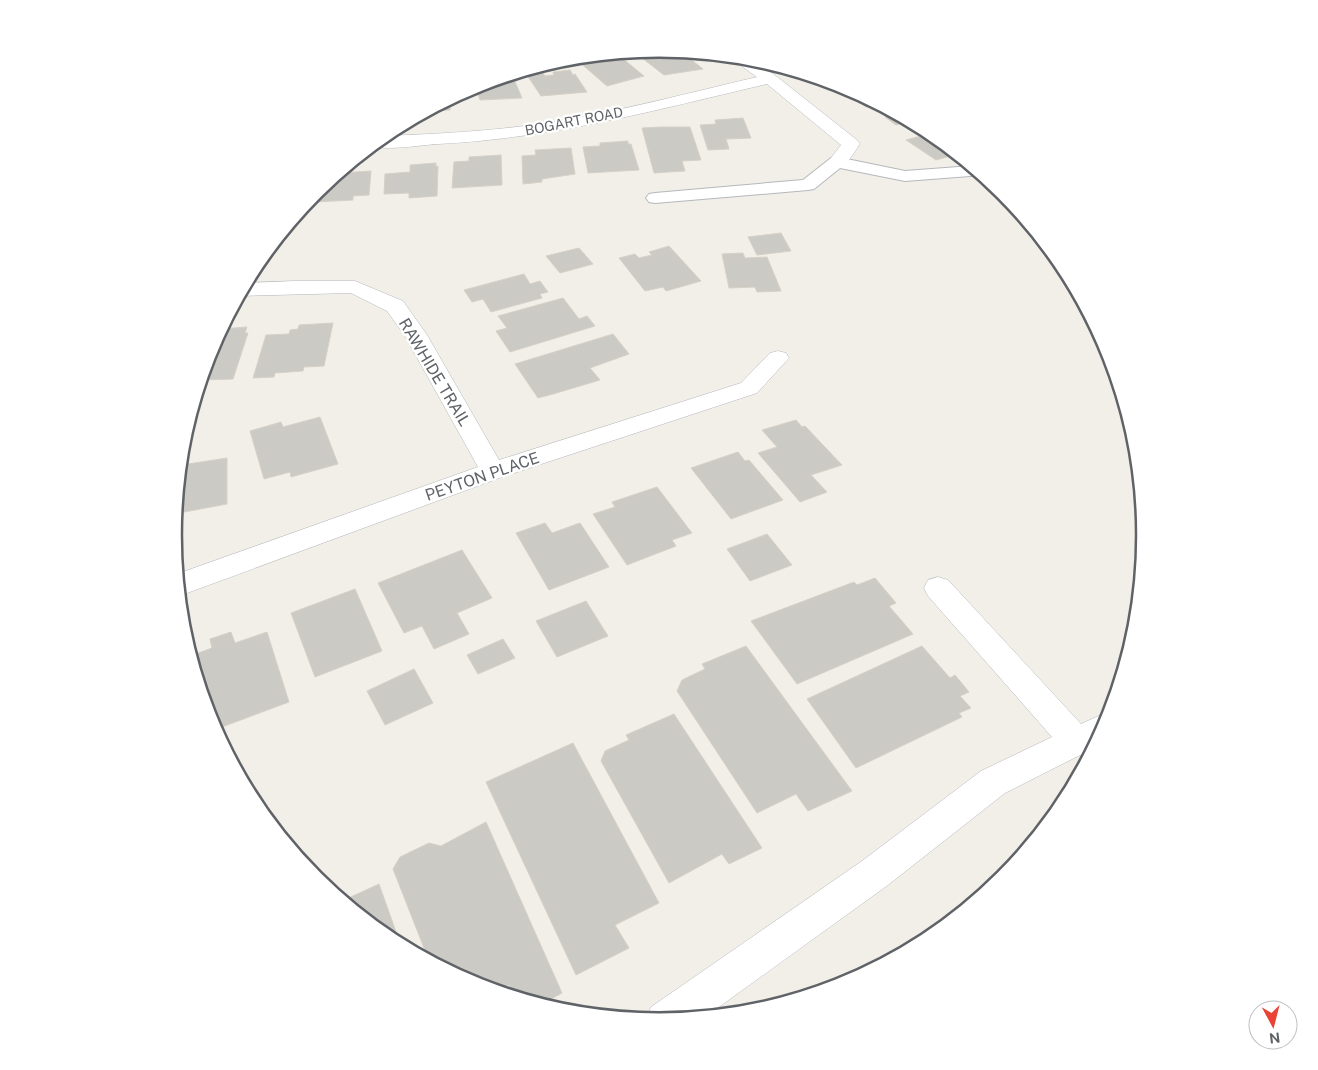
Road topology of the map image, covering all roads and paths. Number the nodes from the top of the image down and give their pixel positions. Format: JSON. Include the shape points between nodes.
{"nodes":[{"id":1,"x":753,"y":67,"type":"edge"},
{"id":2,"x":770,"y":79,"type":"junction"},
{"id":3,"x":389,"y":141,"type":"edge"},
{"id":4,"x":837,"y":162,"type":"junction"},
{"id":5,"x":969,"y":172,"type":"edge"},
{"id":6,"x":655,"y":198,"type":"dead end"},
{"id":7,"x":249,"y":290,"type":"edge"},
{"id":8,"x":778,"y":358,"type":"dead end"},
{"id":9,"x":493,"y":471,"type":"junction"},
{"id":10,"x":185,"y":583,"type":"edge"},
{"id":11,"x":938,"y":588,"type":"dead end"},
{"id":12,"x":1091,"y":734,"type":"edge"},
{"id":13,"x":687,"y":1011,"type":"edge"}],
"edges":[{"from":1,"to":2,"type":"street"},
{"from":2,"to":3,"type":"street","name":"BOGART ROAD","via":[[524,132]]},
{"from":2,"to":4,"type":"street","via":[[851,144]]},
{"from":4,"to":5,"type":"lane","via":[[905,176]]},
{"from":4,"to":6,"type":"lane","via":[[808,185]]},
{"from":7,"to":9,"type":"street","name":"RAWHIDE TRAIL","via":[[355,288],[395,306],[416,335]]},
{"from":8,"to":9,"type":"street","name":"PEYTON PLACE","via":[[749,388]]},
{"from":9,"to":10,"type":"street","name":"PEYTON PLACE"},
{"from":11,"to":12,"type":"street"},
{"from":12,"to":13,"type":"street","via":[[993,782]]}]}
